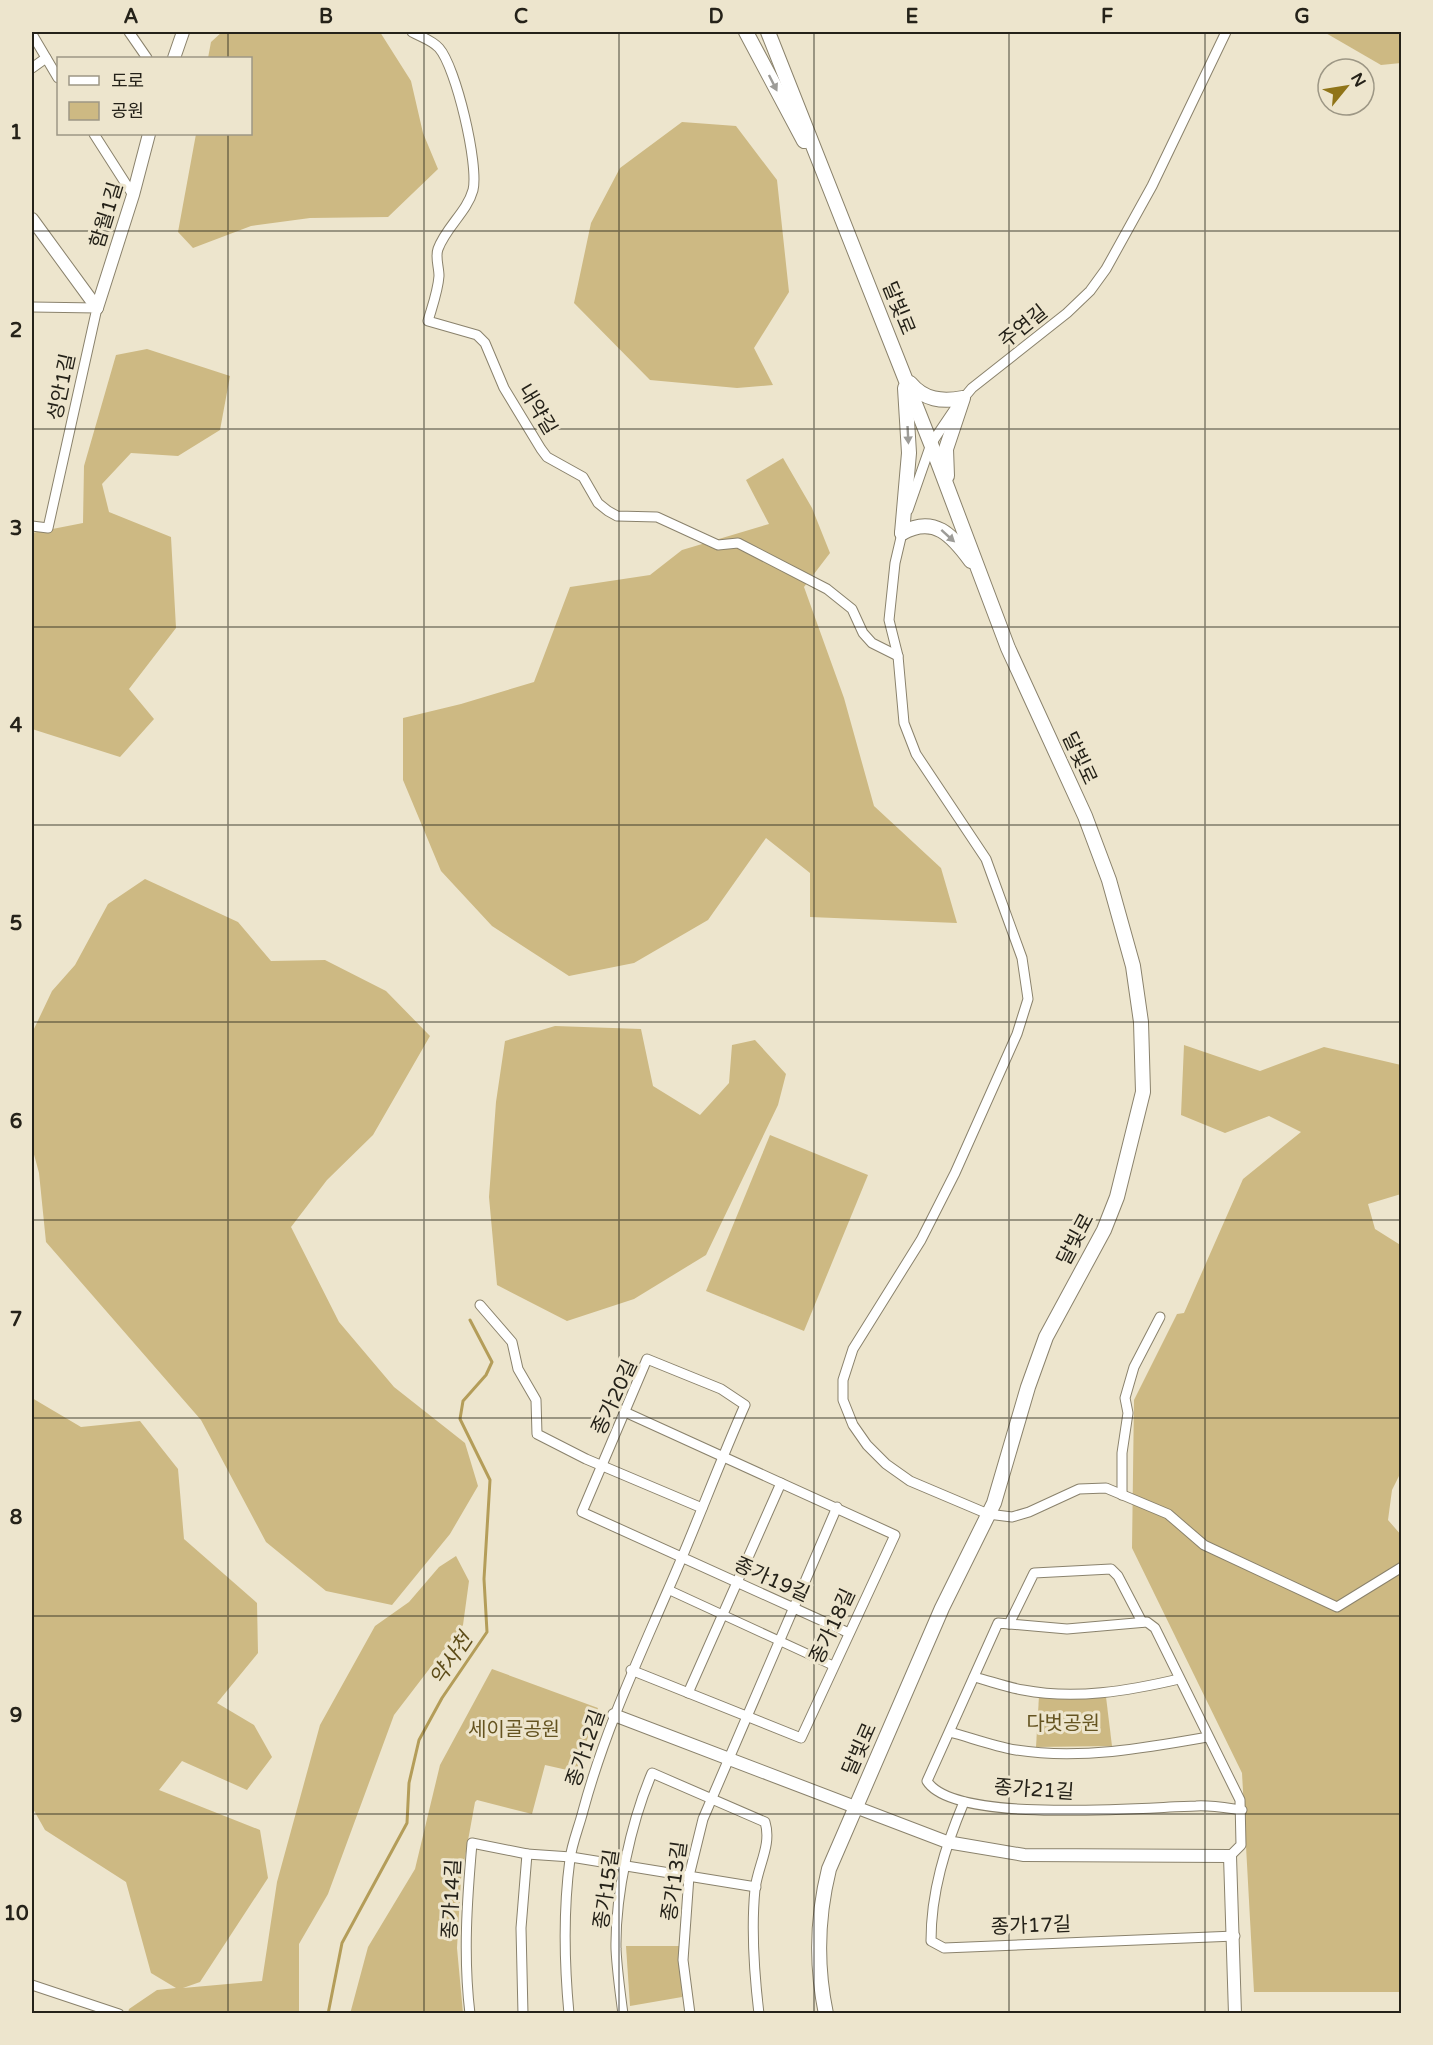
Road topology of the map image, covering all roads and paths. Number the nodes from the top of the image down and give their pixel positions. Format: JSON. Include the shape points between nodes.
{"nodes":[{"id":1,"x":129,"y":32,"type":"edge"},
{"id":2,"x":183,"y":32,"type":"edge"},
{"id":3,"x":412,"y":32,"type":"edge"},
{"id":4,"x":746,"y":32,"type":"edge"},
{"id":5,"x":768,"y":32,"type":"edge"},
{"id":6,"x":1226,"y":32,"type":"edge"},
{"id":7,"x":32,"y":34,"type":"edge"},
{"id":8,"x":146,"y":57,"type":"edge"},
{"id":9,"x":174,"y":57,"type":"edge"},
{"id":10,"x":46,"y":58,"type":"junction"},
{"id":11,"x":32,"y":68,"type":"edge"},
{"id":12,"x":57,"y":76,"type":"edge"},
{"id":13,"x":95,"y":135,"type":"edge"},
{"id":14,"x":149,"y":135,"type":"edge"},
{"id":15,"x":822,"y":168,"type":"junction"},
{"id":16,"x":133,"y":195,"type":"junction"},
{"id":17,"x":32,"y":219,"type":"edge"},
{"id":18,"x":32,"y":307,"type":"edge"},
{"id":19,"x":97,"y":308,"type":"junction"},
{"id":20,"x":904,"y":376,"type":"junction"},
{"id":21,"x":963,"y":398,"type":"junction"},
{"id":22,"x":931,"y":444,"type":"junction"},
{"id":23,"x":948,"y":487,"type":"junction"},
{"id":24,"x":32,"y":526,"type":"edge"},
{"id":25,"x":902,"y":533,"type":"junction"},
{"id":26,"x":981,"y":575,"type":"junction"},
{"id":27,"x":898,"y":656,"type":"junction"},
{"id":28,"x":480,"y":1305,"type":"dead end"},
{"id":29,"x":1160,"y":1317,"type":"dead end"},
{"id":30,"x":627,"y":1413,"type":"junction"},
{"id":31,"x":722,"y":1458,"type":"junction"},
{"id":32,"x":603,"y":1465,"type":"junction"},
{"id":33,"x":781,"y":1483,"type":"junction"},
{"id":34,"x":1122,"y":1495,"type":"junction"},
{"id":35,"x":702,"y":1508,"type":"junction"},
{"id":36,"x":837,"y":1508,"type":"junction"},
{"id":37,"x":988,"y":1514,"type":"junction"},
{"id":38,"x":681,"y":1559,"type":"junction"},
{"id":39,"x":1401,"y":1567,"type":"edge"},
{"id":40,"x":738,"y":1583,"type":"junction"},
{"id":41,"x":669,"y":1590,"type":"junction"},
{"id":42,"x":793,"y":1608,"type":"junction"},
{"id":43,"x":724,"y":1615,"type":"junction"},
{"id":44,"x":1144,"y":1622,"type":"junction"},
{"id":45,"x":1009,"y":1624,"type":"junction"},
{"id":46,"x":849,"y":1633,"type":"junction"},
{"id":47,"x":779,"y":1641,"type":"junction"},
{"id":48,"x":834,"y":1666,"type":"junction"},
{"id":49,"x":631,"y":1670,"type":"junction"},
{"id":50,"x":974,"y":1677,"type":"junction"},
{"id":51,"x":1179,"y":1679,"type":"junction"},
{"id":52,"x":688,"y":1693,"type":"junction"},
{"id":53,"x":614,"y":1715,"type":"junction"},
{"id":54,"x":746,"y":1716,"type":"junction"},
{"id":55,"x":950,"y":1732,"type":"junction"},
{"id":56,"x":1208,"y":1737,"type":"junction"},
{"id":57,"x":727,"y":1758,"type":"junction"},
{"id":58,"x":712,"y":1799,"type":"junction"},
{"id":59,"x":964,"y":1802,"type":"junction"},
{"id":60,"x":854,"y":1808,"type":"junction"},
{"id":61,"x":1242,"y":1810,"type":"junction"},
{"id":62,"x":947,"y":1842,"type":"junction"},
{"id":63,"x":527,"y":1854,"type":"junction"},
{"id":64,"x":1230,"y":1856,"type":"junction"},
{"id":65,"x":570,"y":1857,"type":"junction"},
{"id":66,"x":626,"y":1865,"type":"junction"},
{"id":67,"x":689,"y":1876,"type":"junction"},
{"id":68,"x":756,"y":1887,"type":"junction"},
{"id":69,"x":1235,"y":1936,"type":"junction"},
{"id":70,"x":32,"y":1985,"type":"edge"},
{"id":71,"x":119,"y":2013,"type":"edge"},
{"id":72,"x":470,"y":2013,"type":"edge"},
{"id":73,"x":523,"y":2013,"type":"edge"},
{"id":74,"x":570,"y":2013,"type":"edge"},
{"id":75,"x":623,"y":2013,"type":"edge"},
{"id":76,"x":690,"y":2013,"type":"edge"},
{"id":77,"x":759,"y":2013,"type":"edge"},
{"id":78,"x":826,"y":2013,"type":"edge"},
{"id":79,"x":1235,"y":2013,"type":"edge"}],
"edges":[{"from":1,"to":8,"type":"street"},
{"from":2,"to":9,"type":"street"},
{"from":3,"to":27,"type":"street","name":"내약길","via":[[431,41],[448,63],[474,171],[468,202],[437,251],[439,277],[428,321],[477,335],[485,343],[504,388],[541,449],[584,477],[598,503],[608,511],[617,516],[657,517],[718,545],[738,543],[844,601],[872,643]]},
{"from":4,"to":15,"type":"main road","one_way":true},
{"from":5,"to":15,"type":"main road","name":"달빛로"},
{"from":6,"to":21,"type":"street","name":"주연길","via":[[1107,269],[1068,314]]},
{"from":7,"to":10,"type":"street"},
{"from":10,"to":11,"type":"street"},
{"from":10,"to":12,"type":"street"},
{"from":13,"to":16,"type":"street"},
{"from":14,"to":16,"type":"street","name":"함월1길"},
{"from":15,"to":20,"type":"main road","name":"달빛로"},
{"from":16,"to":19,"type":"street","name":"함월1길"},
{"from":17,"to":19,"type":"street"},
{"from":18,"to":19,"type":"street"},
{"from":19,"to":24,"type":"street","name":"성안1길","via":[[48,528]]},
{"from":20,"to":21,"type":"main road","via":[[918,392],[944,402]]},
{"from":20,"to":22,"type":"main road","name":"달빛로"},
{"from":20,"to":25,"type":"main road","one_way":true,"via":[[909,453]]},
{"from":21,"to":22,"type":"street","name":"주연길"},
{"from":21,"to":23,"type":"main road","via":[[946,449]]},
{"from":22,"to":23,"type":"main road","name":"달빛로"},
{"from":22,"to":25,"type":"street","name":"주연길"},
{"from":23,"to":26,"type":"main road","name":"달빛로"},
{"from":25,"to":26,"type":"main road","one_way":true,"via":[[915,526],[938,527],[962,549]]},
{"from":25,"to":27,"type":"street","name":"주연길","via":[[889,620]]},
{"from":26,"to":37,"type":"main road","name":"달빛로","via":[[1008,648],[1110,880],[1138,995],[1143,1092],[1117,1197],[1104,1230],[1070,1288],[1039,1354]]},
{"from":27,"to":37,"type":"street","via":[[910,740],[986,859],[1022,958],[1028,999],[1017,1034],[955,1173],[921,1240],[853,1350],[843,1380],[843,1400],[853,1425],[886,1464],[910,1481]]},
{"from":28,"to":32,"type":"street","name":"종가20길","via":[[512,1342],[518,1369],[536,1400],[537,1434]]},
{"from":29,"to":34,"type":"street","via":[[1134,1367],[1125,1398],[1128,1413],[1122,1453]]},
{"from":30,"to":31,"type":"street"},
{"from":30,"to":31,"type":"street","name":"종가20길","via":[[647,1359],[721,1389],[745,1405]]},
{"from":30,"to":32,"type":"street","name":"종가20길"},
{"from":31,"to":33,"type":"street","name":"종가18길"},
{"from":31,"to":35,"type":"street","name":"종가12길"},
{"from":32,"to":35,"type":"street"},
{"from":32,"to":38,"type":"street","name":"종가20길","via":[[582,1512]]},
{"from":33,"to":36,"type":"street","name":"종가18길"},
{"from":33,"to":40,"type":"street"},
{"from":34,"to":37,"type":"street","via":[[1094,1487],[1066,1494],[1029,1512],[1012,1516]]},
{"from":34,"to":39,"type":"street","via":[[1168,1514],[1204,1545],[1337,1608]]},
{"from":35,"to":38,"type":"street","name":"종가12길"},
{"from":36,"to":42,"type":"street"},
{"from":36,"to":46,"type":"street","name":"종가18길","via":[[895,1534]]},
{"from":37,"to":60,"type":"main road","name":"달빛로"},
{"from":38,"to":40,"type":"street","name":"종가19길"},
{"from":38,"to":41,"type":"street","name":"종가12길"},
{"from":40,"to":42,"type":"street","name":"종가19길"},
{"from":40,"to":43,"type":"street"},
{"from":41,"to":43,"type":"street"},
{"from":41,"to":49,"type":"street","name":"종가12길"},
{"from":42,"to":46,"type":"street","name":"종가19길"},
{"from":42,"to":47,"type":"street"},
{"from":43,"to":47,"type":"street"},
{"from":43,"to":52,"type":"street"},
{"from":44,"to":45,"type":"street","via":[[1067,1629]]},
{"from":44,"to":45,"type":"street","via":[[1111,1569],[1034,1573]]},
{"from":44,"to":51,"type":"street","via":[[1155,1628]]},
{"from":45,"to":50,"type":"street","name":"종가21길","via":[[998,1623]]},
{"from":46,"to":48,"type":"street","name":"종가18길"},
{"from":47,"to":48,"type":"street"},
{"from":47,"to":54,"type":"street"},
{"from":48,"to":54,"type":"street","name":"종가18길","via":[[801,1738]]},
{"from":49,"to":52,"type":"street","name":"종가18길"},
{"from":49,"to":53,"type":"street","name":"종가12길"},
{"from":50,"to":51,"type":"street","via":[[1023,1690],[1078,1694],[1127,1691]]},
{"from":50,"to":55,"type":"street","name":"종가21길"},
{"from":51,"to":56,"type":"street"},
{"from":52,"to":54,"type":"street","name":"종가18길"},
{"from":53,"to":57,"type":"street"},
{"from":53,"to":65,"type":"street","name":"종가12길"},
{"from":54,"to":57,"type":"street","name":"종가13길"},
{"from":55,"to":56,"type":"street","name":"종가21길","via":[[993,1745],[1058,1754],[1138,1749]]},
{"from":55,"to":59,"type":"street","name":"종가21길","via":[[927,1781],[931,1788]]},
{"from":56,"to":61,"type":"street"},
{"from":57,"to":58,"type":"street","name":"종가13길"},
{"from":57,"to":60,"type":"street"},
{"from":58,"to":66,"type":"street","name":"종가15길","via":[[652,1773],[637,1807]]},
{"from":58,"to":67,"type":"street","name":"종가13길"},
{"from":58,"to":68,"type":"street","via":[[765,1821],[769,1835]]},
{"from":59,"to":61,"type":"street","name":"종가21길","via":[[1035,1811],[1199,1806]]},
{"from":59,"to":62,"type":"street"},
{"from":60,"to":62,"type":"street"},
{"from":60,"to":78,"type":"main road","name":"달빛로","via":[[830,1869],[822,1902],[819,1964]]},
{"from":61,"to":64,"type":"street","via":[[1241,1845]]},
{"from":62,"to":64,"type":"street","via":[[1024,1855]]},
{"from":62,"to":69,"type":"street","name":"종가17길","via":[[931,1908],[931,1941],[944,1948]]},
{"from":63,"to":65,"type":"street","name":"종가14길"},
{"from":63,"to":72,"type":"street","name":"종가14길","via":[[472,1843],[466,1917]]},
{"from":63,"to":73,"type":"street","via":[[521,1928]]},
{"from":64,"to":69,"type":"street"},
{"from":65,"to":66,"type":"street","name":"종가14길"},
{"from":65,"to":74,"type":"street","name":"종가12길","via":[[564,1938]]},
{"from":66,"to":67,"type":"street","name":"종가14길"},
{"from":66,"to":75,"type":"street","name":"종가15길","via":[[616,1948]]},
{"from":67,"to":68,"type":"street","name":"종가14길"},
{"from":67,"to":76,"type":"street","name":"종가13길","via":[[683,1960]]},
{"from":68,"to":77,"type":"street","via":[[753,1964]]},
{"from":69,"to":79,"type":"street"},
{"from":70,"to":71,"type":"street"}]}
